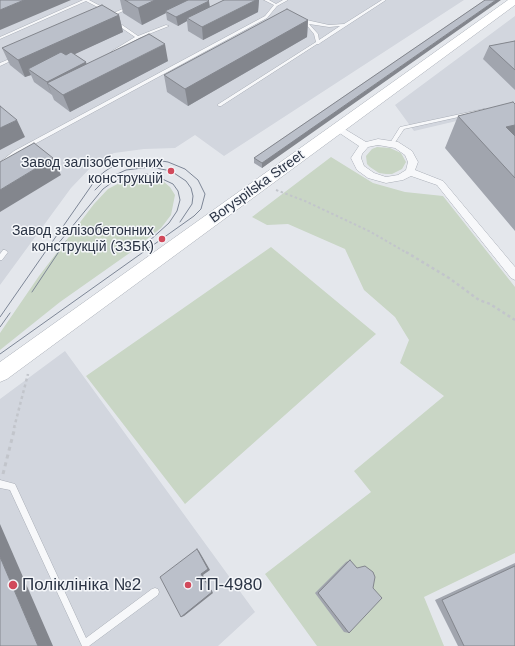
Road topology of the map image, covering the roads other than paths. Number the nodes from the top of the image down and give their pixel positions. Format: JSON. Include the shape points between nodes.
{"nodes":[{"id":1,"x":86,"y":0,"type":"edge"},
{"id":2,"x":266,"y":0,"type":"edge"},
{"id":3,"x":286,"y":0,"type":"edge"},
{"id":4,"x":384,"y":0,"type":"edge"},
{"id":5,"x":515,"y":0,"type":"edge"},
{"id":6,"x":276,"y":5,"type":"junction"},
{"id":7,"x":133,"y":6,"type":"edge"},
{"id":8,"x":271,"y":11,"type":"junction"},
{"id":9,"x":278,"y":13,"type":"edge"},
{"id":10,"x":114,"y":14,"type":"junction"},
{"id":11,"x":108,"y":16,"type":"junction"},
{"id":12,"x":298,"y":18,"type":"edge"},
{"id":13,"x":101,"y":20,"type":"edge"},
{"id":14,"x":306,"y":22,"type":"junction"},
{"id":15,"x":345,"y":25,"type":"junction"},
{"id":16,"x":167,"y":26,"type":"dead end"},
{"id":17,"x":138,"y":37,"type":"junction"},
{"id":18,"x":0,"y":38,"type":"edge"},
{"id":19,"x":318,"y":43,"type":"junction"},
{"id":20,"x":22,"y":55,"type":"edge"},
{"id":21,"x":107,"y":56,"type":"edge"},
{"id":22,"x":0,"y":65,"type":"edge"},
{"id":23,"x":219,"y":105,"type":"dead end"},
{"id":24,"x":492,"y":108,"type":"edge"},
{"id":25,"x":338,"y":128,"type":"junction"},
{"id":26,"x":392,"y":143,"type":"junction"},
{"id":27,"x":365,"y":145,"type":"junction"},
{"id":28,"x":0,"y":164,"type":"edge"},
{"id":29,"x":410,"y":172,"type":"junction"},
{"id":30,"x":5,"y":252,"type":"dead end"},
{"id":31,"x":0,"y":258,"type":"edge"},
{"id":32,"x":515,"y":275,"type":"edge"},
{"id":33,"x":0,"y":373,"type":"edge"},
{"id":34,"x":0,"y":484,"type":"edge"},
{"id":35,"x":155,"y":592,"type":"dead end"}],
"edges":[{"from":1,"to":10,"type":"lane"},
{"from":1,"to":18,"type":"lane"},
{"from":2,"to":6,"type":"lane"},
{"from":3,"to":6,"type":"lane"},
{"from":4,"to":15,"type":"lane"},
{"from":5,"to":25,"type":"main road","name":"Boryspilska Street"},
{"from":6,"to":8,"type":"lane"},
{"from":7,"to":10,"type":"lane"},
{"from":8,"to":9,"type":"lane"},
{"from":8,"to":28,"type":"lane","via":[[266,17],[16,152]]},
{"from":10,"to":11,"type":"lane"},
{"from":11,"to":13,"type":"lane"},
{"from":11,"to":17,"type":"lane"},
{"from":12,"to":14,"type":"lane"},
{"from":14,"to":15,"type":"lane","via":[[329,26]]},
{"from":14,"to":19,"type":"lane","via":[[316,34]]},
{"from":15,"to":19,"type":"lane"},
{"from":16,"to":17,"type":"lane"},
{"from":17,"to":21,"type":"lane"},
{"from":19,"to":23,"type":"lane"},
{"from":20,"to":22,"type":"lane"},
{"from":24,"to":26,"type":"lane","via":[[402,128]]},
{"from":25,"to":27,"type":"street"},
{"from":25,"to":33,"type":"main road","name":"Boryspilska Street"},
{"from":26,"to":27,"type":"street","via":[[378,142]]},
{"from":26,"to":29,"type":"street","via":[[404,148],[412,157],[413,167]]},
{"from":27,"to":29,"type":"street","via":[[356,158],[360,168],[365,172],[386,180],[400,178]]},
{"from":29,"to":32,"type":"street","via":[[440,183]]},
{"from":30,"to":31,"type":"lane"},
{"from":34,"to":35,"type":"lane","via":[[12,487],[85,644]]}]}
